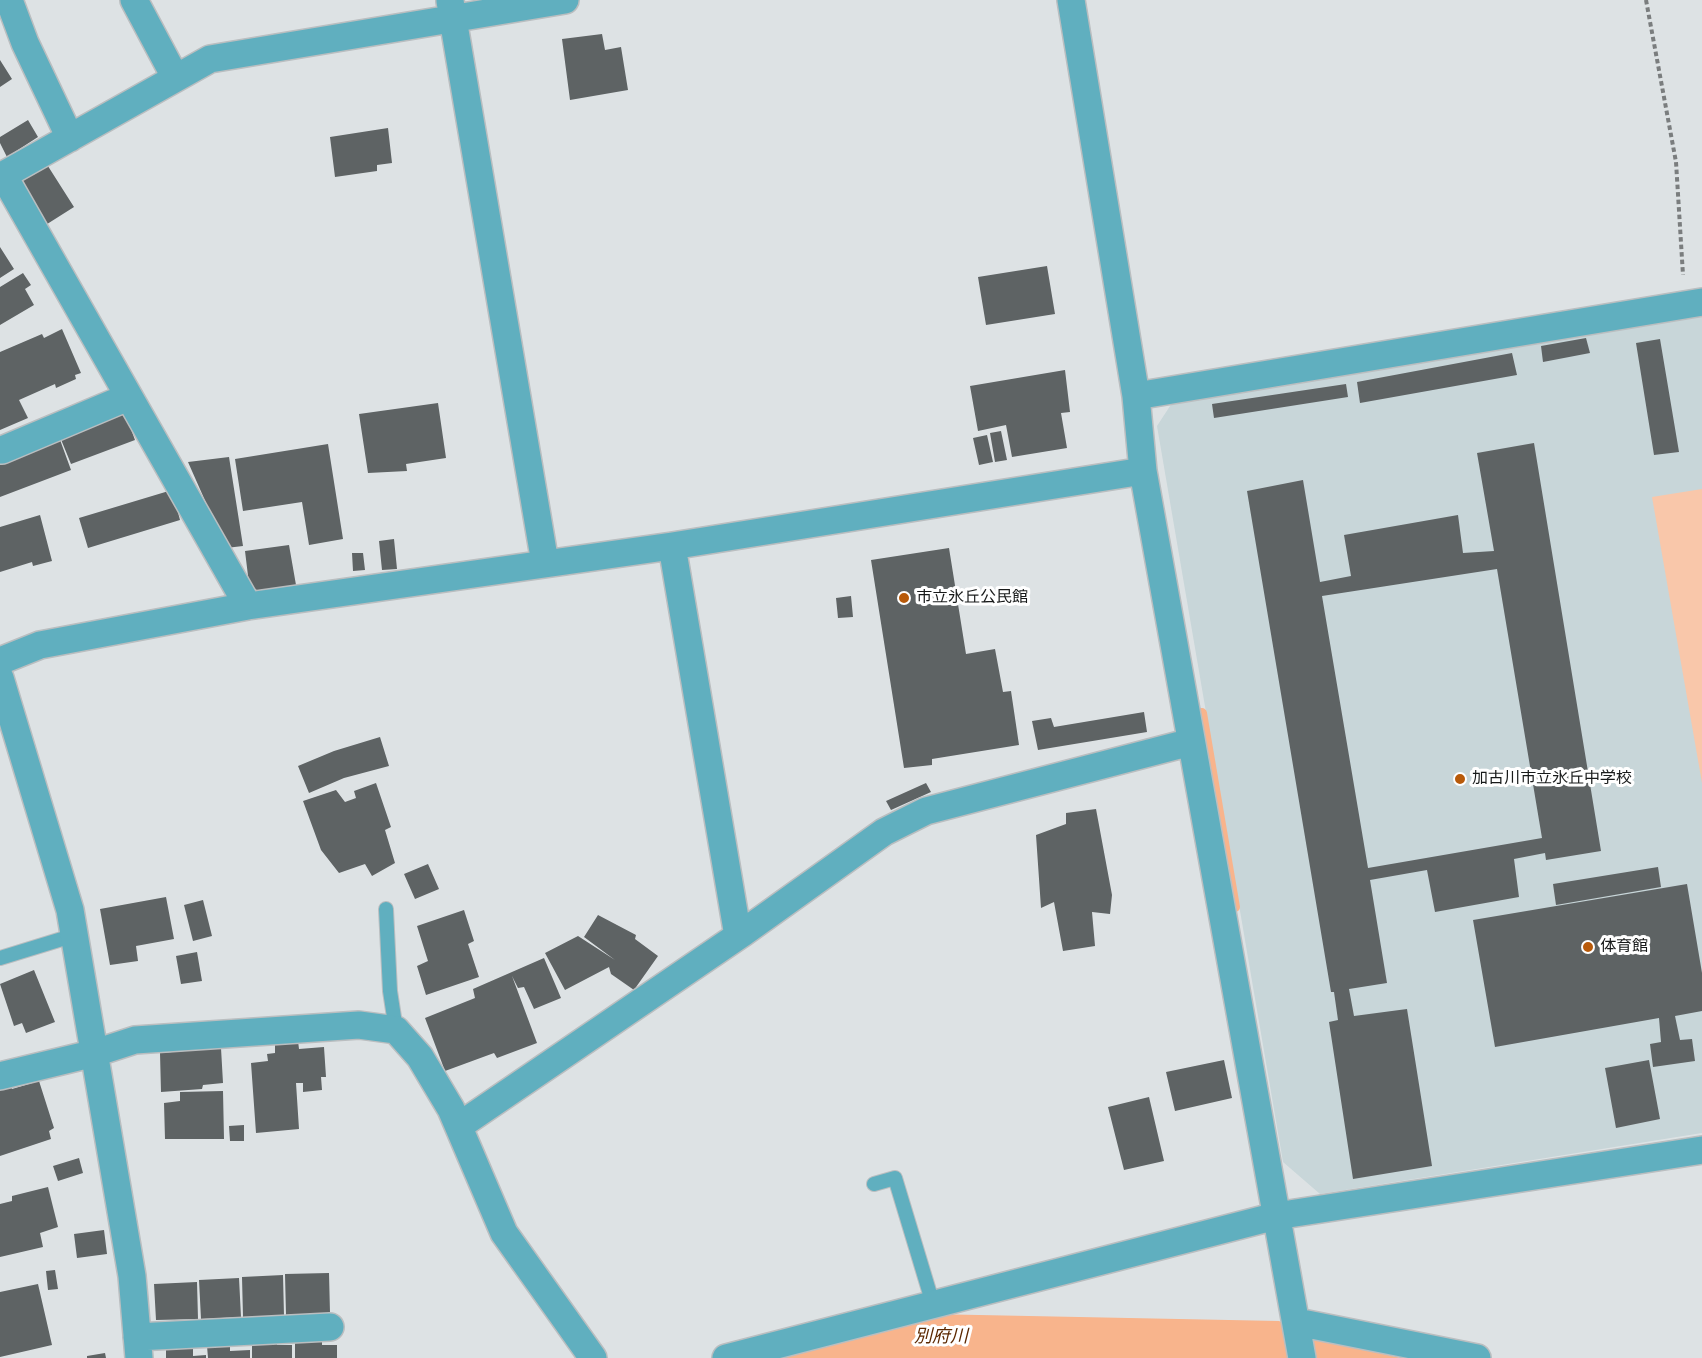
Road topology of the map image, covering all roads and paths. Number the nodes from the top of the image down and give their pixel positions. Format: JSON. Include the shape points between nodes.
{"nodes":[{"id":1,"x":9,"y":0,"type":"edge"},
{"id":2,"x":134,"y":0,"type":"edge"},
{"id":3,"x":565,"y":0,"type":"edge"},
{"id":4,"x":1071,"y":0,"type":"edge"},
{"id":5,"x":1646,"y":0,"type":"edge"},
{"id":6,"x":451,"y":9,"type":"edge"},
{"id":7,"x":174,"y":77,"type":"junction"},
{"id":8,"x":70,"y":138,"type":"junction"},
{"id":9,"x":1,"y":176,"type":"edge"},
{"id":10,"x":1693,"y":303,"type":"edge"},
{"id":11,"x":1136,"y":396,"type":"junction"},
{"id":12,"x":128,"y":397,"type":"junction"},
{"id":13,"x":2,"y":450,"type":"dead end"},
{"id":14,"x":1143,"y":471,"type":"junction"},
{"id":15,"x":672,"y":546,"type":"junction"},
{"id":16,"x":545,"y":563,"type":"junction"},
{"id":17,"x":248,"y":606,"type":"junction"},
{"id":18,"x":0,"y":661,"type":"edge"},
{"id":19,"x":0,"y":678,"type":"edge"},
{"id":20,"x":1191,"y":742,"type":"junction"},
{"id":21,"x":386,"y":909,"type":"dead end"},
{"id":22,"x":75,"y":935,"type":"junction"},
{"id":23,"x":738,"y":936,"type":"junction"},
{"id":24,"x":0,"y":958,"type":"edge"},
{"id":25,"x":396,"y":1030,"type":"junction"},
{"id":26,"x":94,"y":1053,"type":"junction"},
{"id":27,"x":0,"y":1076,"type":"edge"},
{"id":28,"x":459,"y":1126,"type":"junction"},
{"id":29,"x":1702,"y":1150,"type":"edge"},
{"id":30,"x":874,"y":1184,"type":"dead end"},
{"id":31,"x":1276,"y":1216,"type":"junction"},
{"id":32,"x":933,"y":1304,"type":"junction"},
{"id":33,"x":330,"y":1327,"type":"dead end"},
{"id":34,"x":1299,"y":1340,"type":"edge"},
{"id":35,"x":138,"y":1348,"type":"edge"},
{"id":36,"x":593,"y":1358,"type":"edge"},
{"id":37,"x":726,"y":1358,"type":"edge"},
{"id":38,"x":1477,"y":1358,"type":"edge"}],
"edges":[{"from":1,"to":8,"type":"street"},
{"from":2,"to":7,"type":"street"},
{"from":3,"to":6,"type":"street"},
{"from":4,"to":11,"type":"street"},
{"from":5,"to":10,"type":"path","via":[[1676,162]]},
{"from":6,"to":7,"type":"street","via":[[210,59]]},
{"from":6,"to":16,"type":"street"},
{"from":7,"to":8,"type":"street"},
{"from":8,"to":9,"type":"street"},
{"from":9,"to":12,"type":"street"},
{"from":10,"to":11,"type":"street"},
{"from":11,"to":14,"type":"street"},
{"from":12,"to":13,"type":"street"},
{"from":12,"to":17,"type":"street"},
{"from":14,"to":15,"type":"street"},
{"from":14,"to":20,"type":"street"},
{"from":15,"to":16,"type":"street"},
{"from":15,"to":23,"type":"street"},
{"from":16,"to":17,"type":"street"},
{"from":17,"to":18,"type":"street","via":[[40,645]]},
{"from":19,"to":22,"type":"street"},
{"from":20,"to":23,"type":"street","via":[[926,811],[884,832]]},
{"from":20,"to":31,"type":"street"},
{"from":21,"to":25,"type":"lane"},
{"from":22,"to":24,"type":"lane"},
{"from":22,"to":26,"type":"street"},
{"from":23,"to":28,"type":"street"},
{"from":25,"to":26,"type":"street","via":[[359,1025],[135,1040]]},
{"from":25,"to":28,"type":"street","via":[[420,1057]]},
{"from":26,"to":27,"type":"street"},
{"from":26,"to":35,"type":"street","via":[[132,1276]]},
{"from":28,"to":36,"type":"street","via":[[504,1233]]},
{"from":29,"to":31,"type":"street"},
{"from":30,"to":32,"type":"lane","via":[[895,1178]]},
{"from":31,"to":32,"type":"street"},
{"from":31,"to":34,"type":"street"},
{"from":32,"to":37,"type":"street"},
{"from":33,"to":35,"type":"street"},
{"from":34,"to":38,"type":"street"}]}
